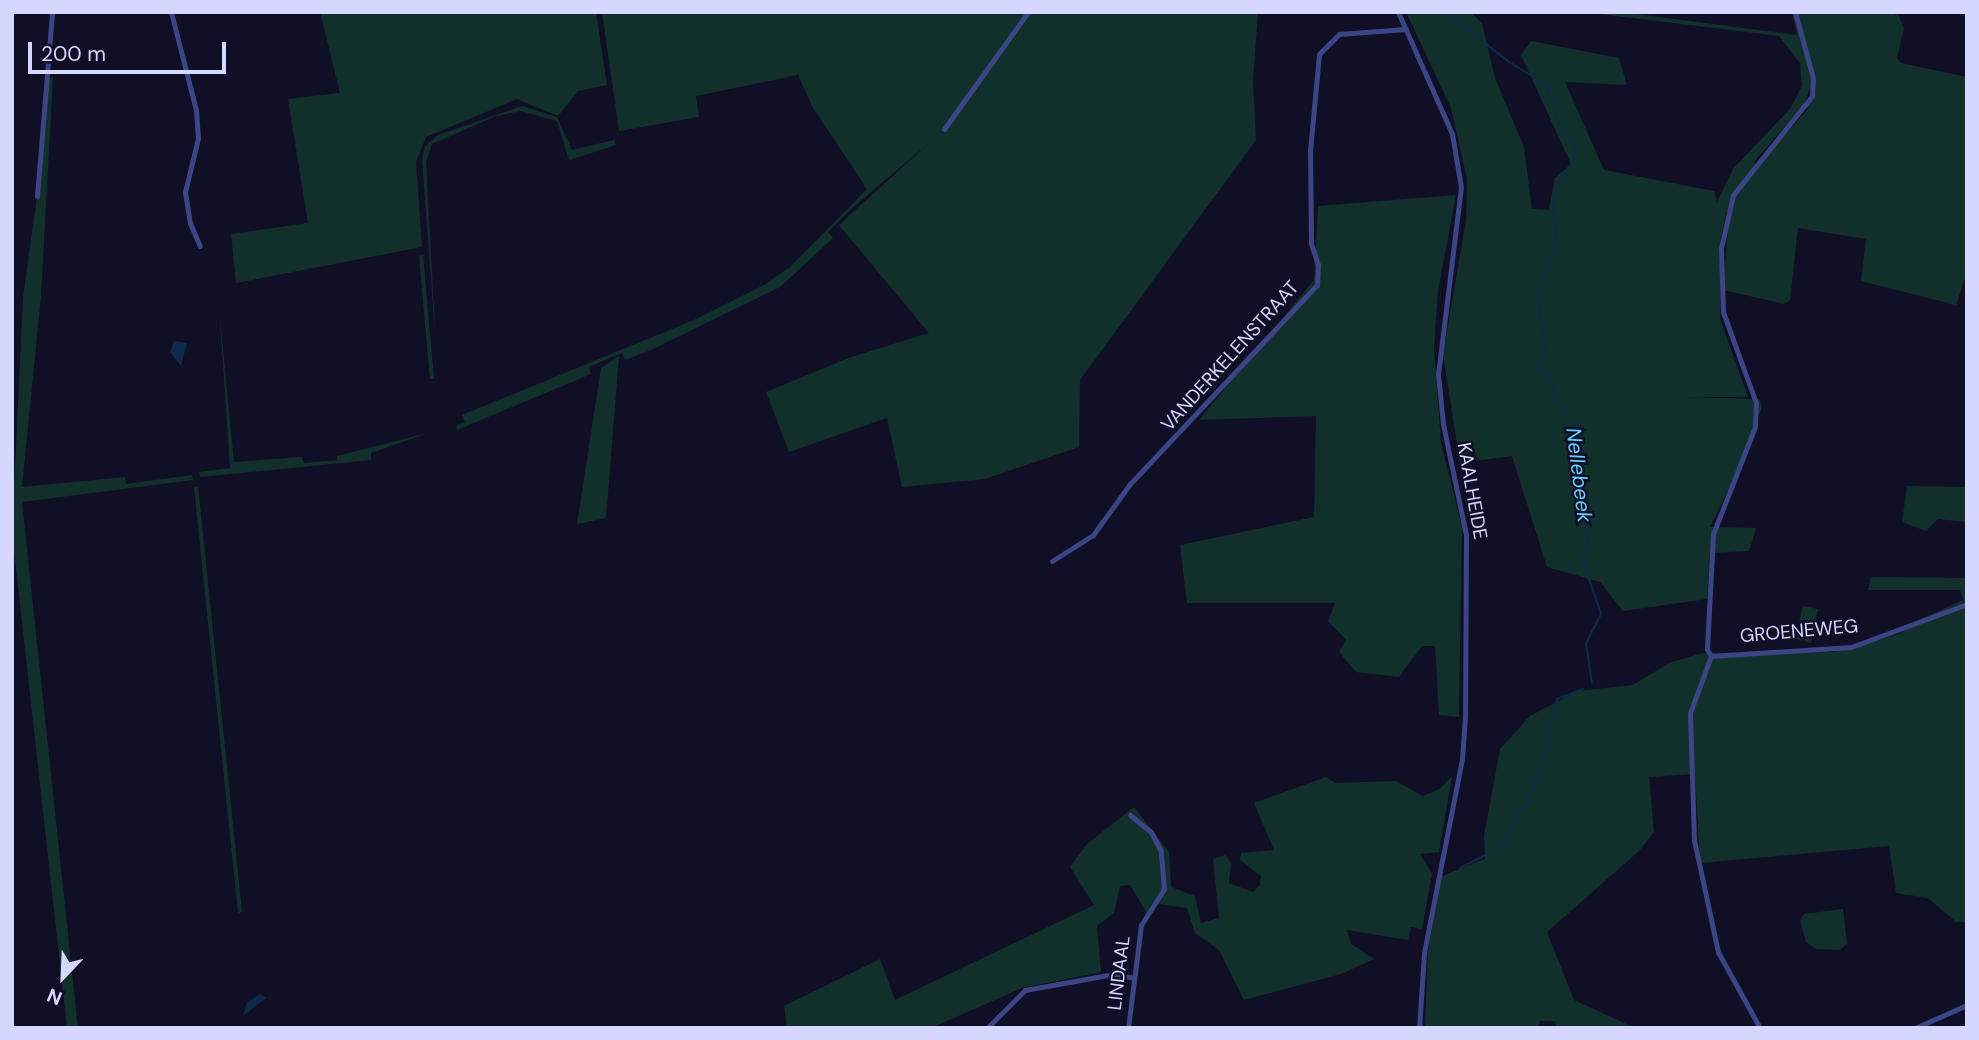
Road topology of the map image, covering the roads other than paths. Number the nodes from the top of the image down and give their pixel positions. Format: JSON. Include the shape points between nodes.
{"nodes":[{"id":1,"x":52,"y":12,"type":"edge"},
{"id":2,"x":171,"y":12,"type":"edge"},
{"id":3,"x":1028,"y":12,"type":"edge"},
{"id":4,"x":1398,"y":12,"type":"edge"},
{"id":5,"x":1795,"y":12,"type":"edge"},
{"id":6,"x":1406,"y":29,"type":"junction"},
{"id":7,"x":944,"y":129,"type":"dead end"},
{"id":8,"x":37,"y":196,"type":"dead end"},
{"id":9,"x":200,"y":246,"type":"dead end"},
{"id":10,"x":1052,"y":561,"type":"dead end"},
{"id":11,"x":1967,"y":604,"type":"edge"},
{"id":12,"x":1710,"y":656,"type":"junction"},
{"id":13,"x":1130,"y":815,"type":"dead end"},
{"id":14,"x":1134,"y":978,"type":"junction"},
{"id":15,"x":1967,"y":1005,"type":"edge"},
{"id":16,"x":987,"y":1028,"type":"edge"},
{"id":17,"x":1128,"y":1028,"type":"edge"},
{"id":18,"x":1419,"y":1028,"type":"edge"},
{"id":19,"x":1760,"y":1028,"type":"edge"},
{"id":20,"x":1915,"y":1028,"type":"edge"}],
"edges":[{"from":1,"to":8,"type":"street"},
{"from":2,"to":9,"type":"street","via":[[196,110],[198,138],[185,192]]},
{"from":3,"to":7,"type":"street"},
{"from":4,"to":6,"type":"street","name":"KAALHEIDE"},
{"from":5,"to":12,"type":"street","via":[[1813,78],[1812,96],[1733,195],[1722,238],[1723,312],[1756,403],[1755,426],[1713,534]]},
{"from":6,"to":10,"type":"street","name":"VANDERKELENSTRAAT","via":[[1339,34],[1319,54],[1310,150],[1311,243],[1318,265],[1317,285],[1129,485],[1093,536]]},
{"from":6,"to":18,"type":"street","name":"KAALHEIDE","via":[[1459,160],[1461,212],[1438,374],[1443,424],[1463,506],[1467,568],[1462,759],[1424,953]]},
{"from":11,"to":12,"type":"street","name":"GROENEWEG","via":[[1851,647]]},
{"from":12,"to":19,"type":"street","via":[[1690,713],[1694,840],[1718,951]]},
{"from":13,"to":14,"type":"street","name":"LINDAAL","via":[[1151,832],[1161,850],[1164,889],[1141,925]]},
{"from":14,"to":16,"type":"street","via":[[1114,974],[1025,990]]},
{"from":14,"to":17,"type":"street","name":"LINDAAL"},
{"from":15,"to":20,"type":"street"}]}
